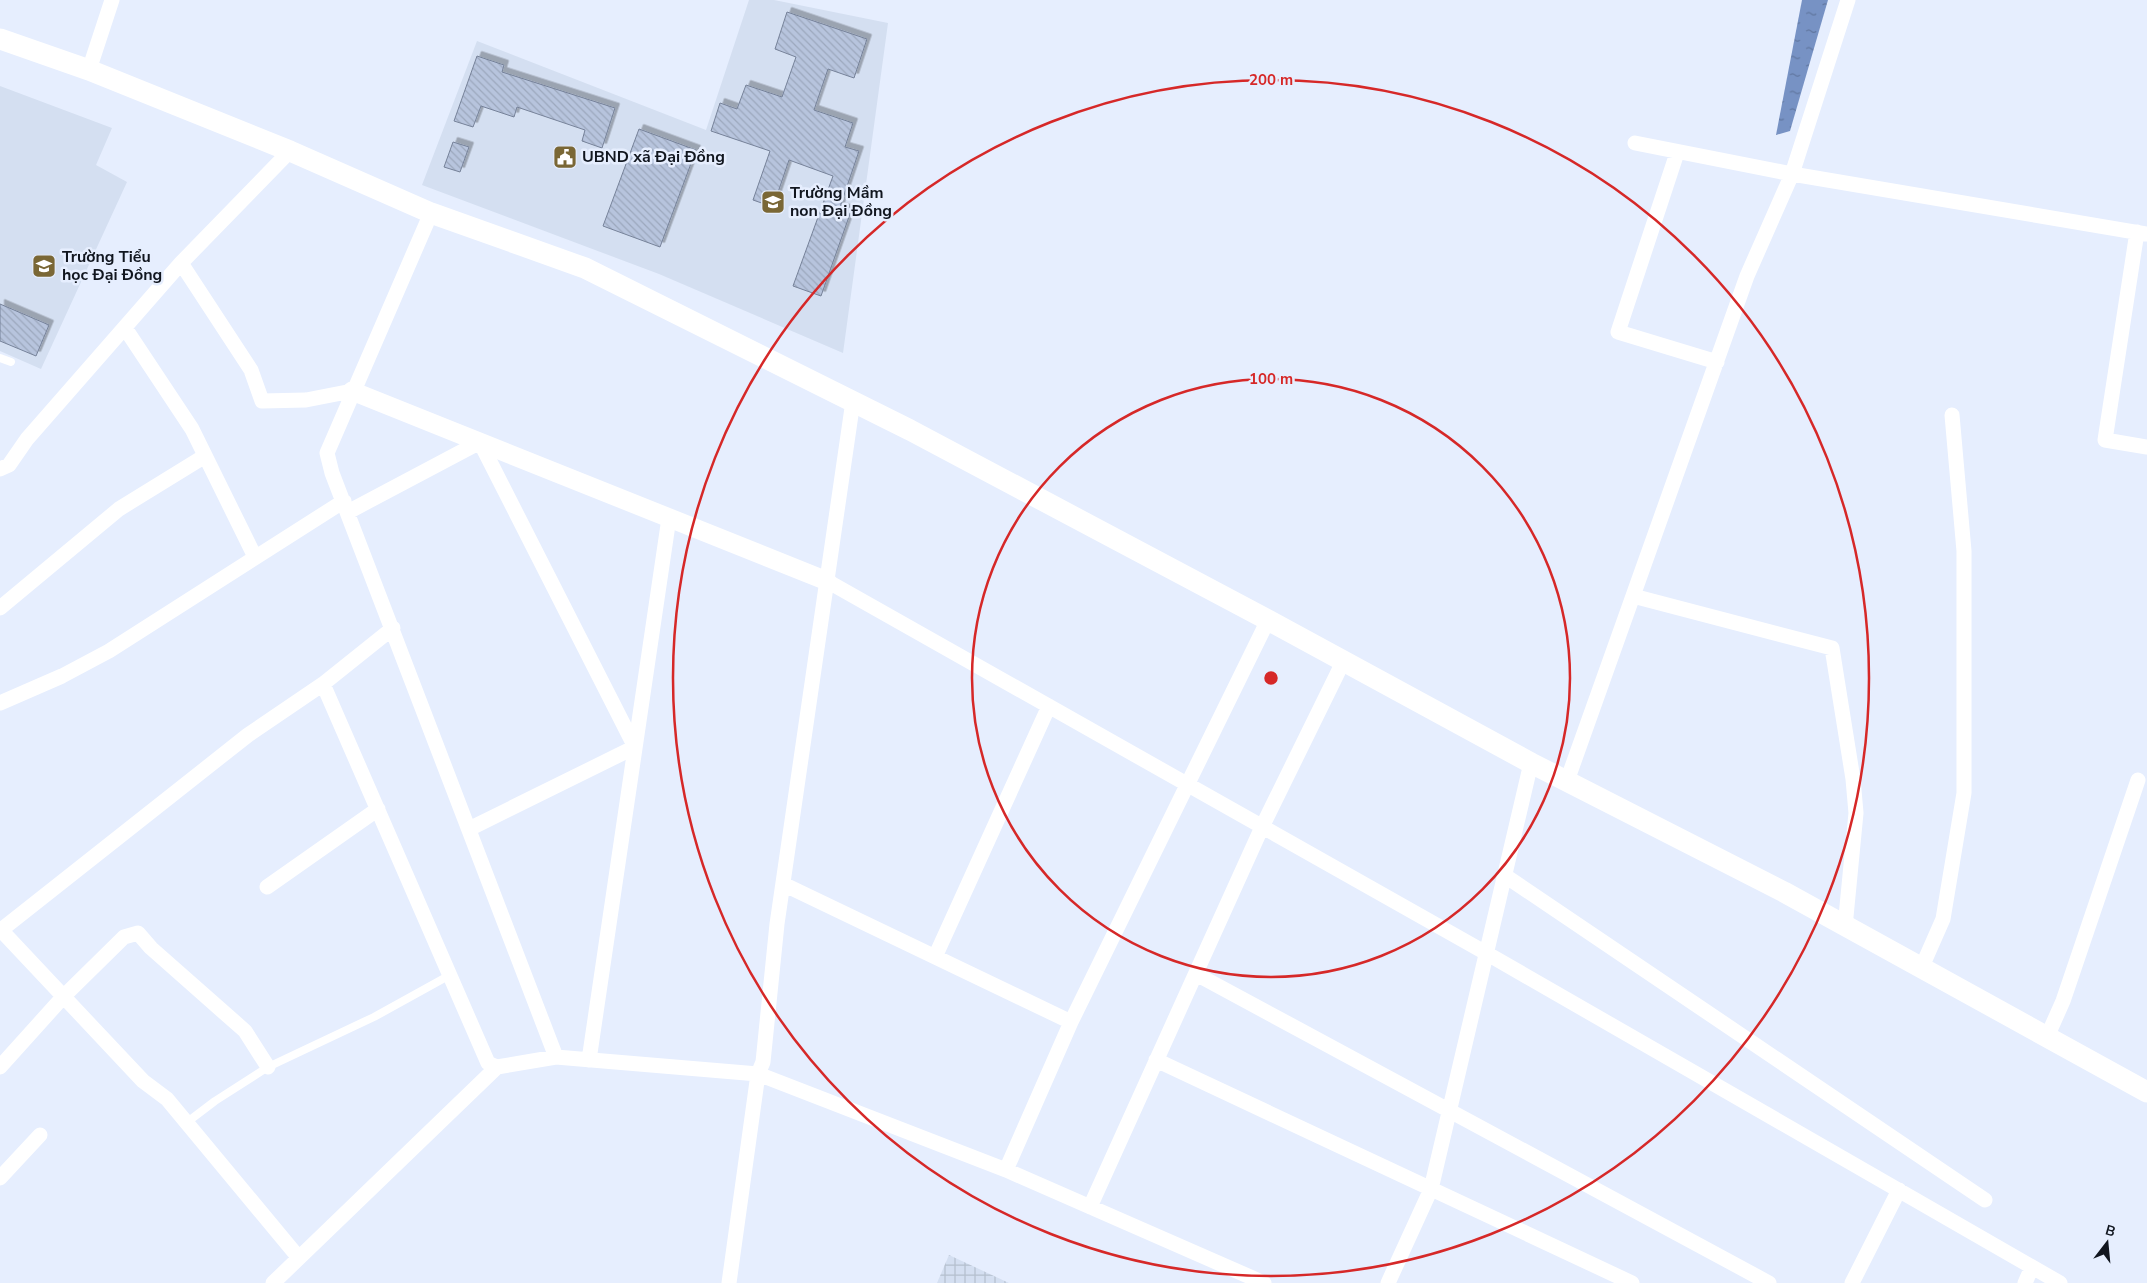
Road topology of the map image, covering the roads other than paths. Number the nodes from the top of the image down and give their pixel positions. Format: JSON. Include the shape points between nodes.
{"nodes":[{"id":1,"x":112,"y":0,"type":"edge"},
{"id":2,"x":1848,"y":0,"type":"edge"},
{"id":3,"x":0,"y":39,"type":"edge"},
{"id":4,"x":89,"y":70,"type":"junction"},
{"id":5,"x":1635,"y":143,"type":"dead end"},
{"id":6,"x":290,"y":151,"type":"junction"},
{"id":7,"x":1677,"y":152,"type":"junction"},
{"id":8,"x":1792,"y":174,"type":"junction"},
{"id":9,"x":430,"y":213,"type":"junction"},
{"id":10,"x":2142,"y":233,"type":"edge"},
{"id":11,"x":181,"y":263,"type":"junction"},
{"id":12,"x":125,"y":328,"type":"junction"},
{"id":13,"x":0,"y":358,"type":"edge"},
{"id":14,"x":11,"y":362,"type":"dead end"},
{"id":15,"x":1717,"y":362,"type":"junction"},
{"id":16,"x":352,"y":391,"type":"junction"},
{"id":17,"x":853,"y":401,"type":"junction"},
{"id":18,"x":1952,"y":415,"type":"dead end"},
{"id":19,"x":480,"y":442,"type":"junction"},
{"id":20,"x":2147,"y":447,"type":"edge"},
{"id":21,"x":206,"y":456,"type":"junction"},
{"id":22,"x":0,"y":469,"type":"edge"},
{"id":23,"x":346,"y":507,"type":"junction"},
{"id":24,"x":669,"y":518,"type":"junction"},
{"id":25,"x":256,"y":557,"type":"junction"},
{"id":26,"x":827,"y":581,"type":"junction"},
{"id":27,"x":1633,"y":596,"type":"junction"},
{"id":28,"x":0,"y":608,"type":"edge"},
{"id":29,"x":1268,"y":620,"type":"junction"},
{"id":30,"x":393,"y":628,"type":"junction"},
{"id":31,"x":1343,"y":662,"type":"junction"},
{"id":32,"x":323,"y":684,"type":"junction"},
{"id":33,"x":0,"y":703,"type":"edge"},
{"id":34,"x":1049,"y":706,"type":"junction"},
{"id":35,"x":635,"y":747,"type":"junction"},
{"id":36,"x":1531,"y":763,"type":"junction"},
{"id":37,"x":2138,"y":780,"type":"dead end"},
{"id":38,"x":1567,"y":781,"type":"junction"},
{"id":39,"x":1188,"y":784,"type":"junction"},
{"id":40,"x":378,"y":809,"type":"junction"},
{"id":41,"x":1262,"y":827,"type":"junction"},
{"id":42,"x":469,"y":829,"type":"junction"},
{"id":43,"x":1504,"y":875,"type":"junction"},
{"id":44,"x":783,"y":884,"type":"junction"},
{"id":45,"x":267,"y":887,"type":"dead end"},
{"id":46,"x":1846,"y":927,"type":"junction"},
{"id":47,"x":1,"y":930,"type":"edge"},
{"id":48,"x":1486,"y":953,"type":"junction"},
{"id":49,"x":936,"y":957,"type":"junction"},
{"id":50,"x":1922,"y":968,"type":"junction"},
{"id":51,"x":1196,"y":974,"type":"junction"},
{"id":52,"x":450,"y":975,"type":"junction"},
{"id":53,"x":63,"y":997,"type":"junction"},
{"id":54,"x":1071,"y":1022,"type":"junction"},
{"id":55,"x":2047,"y":1037,"type":"junction"},
{"id":56,"x":556,"y":1057,"type":"junction"},
{"id":57,"x":589,"y":1060,"type":"junction"},
{"id":58,"x":1156,"y":1060,"type":"junction"},
{"id":59,"x":0,"y":1067,"type":"edge"},
{"id":60,"x":268,"y":1067,"type":"junction"},
{"id":61,"x":497,"y":1067,"type":"junction"},
{"id":62,"x":758,"y":1074,"type":"junction"},
{"id":63,"x":2147,"y":1092,"type":"edge"},
{"id":64,"x":1449,"y":1110,"type":"junction"},
{"id":65,"x":186,"y":1123,"type":"junction"},
{"id":66,"x":40,"y":1135,"type":"dead end"},
{"id":67,"x":1006,"y":1170,"type":"junction"},
{"id":68,"x":0,"y":1178,"type":"edge"},
{"id":69,"x":1431,"y":1189,"type":"junction"},
{"id":70,"x":1899,"y":1190,"type":"junction"},
{"id":71,"x":1985,"y":1200,"type":"dead end"},
{"id":72,"x":1090,"y":1207,"type":"junction"},
{"id":73,"x":299,"y":1258,"type":"junction"},
{"id":74,"x":2032,"y":1267,"type":"junction"},
{"id":75,"x":273,"y":1283,"type":"edge"},
{"id":76,"x":729,"y":1283,"type":"edge"},
{"id":77,"x":1264,"y":1283,"type":"edge"},
{"id":78,"x":1388,"y":1283,"type":"edge"},
{"id":79,"x":1632,"y":1283,"type":"edge"},
{"id":80,"x":1769,"y":1283,"type":"edge"},
{"id":81,"x":1852,"y":1283,"type":"edge"},
{"id":82,"x":2025,"y":1283,"type":"edge"},
{"id":83,"x":2060,"y":1283,"type":"edge"}],
"edges":[{"from":1,"to":4,"type":"street"},
{"from":2,"to":8,"type":"street"},
{"from":3,"to":4,"type":"main road"},
{"from":4,"to":6,"type":"main road"},
{"from":5,"to":7,"type":"street"},
{"from":6,"to":9,"type":"main road"},
{"from":6,"to":11,"type":"street"},
{"from":7,"to":8,"type":"street"},
{"from":7,"to":15,"type":"street","via":[[1618,332]]},
{"from":8,"to":10,"type":"street"},
{"from":8,"to":15,"type":"street","via":[[1747,276]]},
{"from":9,"to":16,"type":"street"},
{"from":9,"to":17,"type":"main road","via":[[585,268]]},
{"from":10,"to":20,"type":"street","via":[[2105,440]]},
{"from":11,"to":12,"type":"street"},
{"from":11,"to":16,"type":"street","via":[[251,370],[262,401],[306,400]]},
{"from":12,"to":21,"type":"street","via":[[192,429]]},
{"from":12,"to":22,"type":"street","via":[[27,439],[9,465]]},
{"from":13,"to":14,"type":"lane"},
{"from":15,"to":27,"type":"street"},
{"from":16,"to":19,"type":"street"},
{"from":16,"to":23,"type":"street","via":[[327,453]]},
{"from":17,"to":26,"type":"street"},
{"from":17,"to":29,"type":"main road"},
{"from":18,"to":50,"type":"street","via":[[1964,551],[1964,793],[1942,919]]},
{"from":19,"to":23,"type":"street"},
{"from":19,"to":24,"type":"street"},
{"from":19,"to":35,"type":"street"},
{"from":21,"to":25,"type":"street"},
{"from":21,"to":28,"type":"street","via":[[120,509]]},
{"from":23,"to":25,"type":"street"},
{"from":23,"to":30,"type":"street"},
{"from":24,"to":26,"type":"street"},
{"from":24,"to":35,"type":"street"},
{"from":25,"to":33,"type":"street","via":[[109,651]]},
{"from":26,"to":34,"type":"street"},
{"from":26,"to":44,"type":"street"},
{"from":27,"to":38,"type":"street"},
{"from":27,"to":46,"type":"street","via":[[1832,648],[1856,813]]},
{"from":29,"to":31,"type":"main road"},
{"from":29,"to":39,"type":"street"},
{"from":30,"to":32,"type":"street"},
{"from":30,"to":42,"type":"street"},
{"from":31,"to":36,"type":"main road"},
{"from":31,"to":41,"type":"street"},
{"from":32,"to":40,"type":"street"},
{"from":32,"to":47,"type":"street","via":[[248,734]]},
{"from":34,"to":39,"type":"street"},
{"from":34,"to":49,"type":"street"},
{"from":35,"to":42,"type":"street"},
{"from":35,"to":57,"type":"street"},
{"from":36,"to":38,"type":"main road"},
{"from":36,"to":43,"type":"street"},
{"from":37,"to":55,"type":"street","via":[[2070,982]]},
{"from":38,"to":46,"type":"main road"},
{"from":39,"to":41,"type":"street"},
{"from":39,"to":54,"type":"street"},
{"from":40,"to":45,"type":"street"},
{"from":40,"to":52,"type":"street"},
{"from":41,"to":48,"type":"street"},
{"from":41,"to":51,"type":"street"},
{"from":42,"to":56,"type":"street"},
{"from":43,"to":48,"type":"street"},
{"from":43,"to":71,"type":"street"},
{"from":44,"to":49,"type":"street"},
{"from":44,"to":62,"type":"street","via":[[763,1062]]},
{"from":46,"to":50,"type":"main road"},
{"from":47,"to":53,"type":"street"},
{"from":48,"to":64,"type":"street"},
{"from":48,"to":70,"type":"street"},
{"from":49,"to":54,"type":"street"},
{"from":50,"to":55,"type":"main road"},
{"from":51,"to":58,"type":"street"},
{"from":51,"to":64,"type":"street"},
{"from":52,"to":60,"type":"lane","via":[[374,1017]]},
{"from":52,"to":61,"type":"street","via":[[488,1063]]},
{"from":53,"to":59,"type":"street"},
{"from":53,"to":60,"type":"street","via":[[124,937],[138,932],[151,948],[245,1031]]},
{"from":53,"to":65,"type":"street"},
{"from":54,"to":67,"type":"street"},
{"from":55,"to":63,"type":"main road"},
{"from":56,"to":57,"type":"street"},
{"from":56,"to":61,"type":"street"},
{"from":57,"to":62,"type":"street"},
{"from":58,"to":69,"type":"street"},
{"from":58,"to":72,"type":"street"},
{"from":60,"to":65,"type":"lane"},
{"from":61,"to":73,"type":"street"},
{"from":62,"to":67,"type":"street"},
{"from":62,"to":76,"type":"street"},
{"from":64,"to":69,"type":"street"},
{"from":64,"to":80,"type":"street"},
{"from":65,"to":73,"type":"street"},
{"from":66,"to":68,"type":"street"},
{"from":67,"to":72,"type":"street"},
{"from":69,"to":78,"type":"street"},
{"from":69,"to":79,"type":"street"},
{"from":70,"to":74,"type":"street"},
{"from":70,"to":81,"type":"street"},
{"from":72,"to":77,"type":"street"},
{"from":73,"to":75,"type":"street"},
{"from":74,"to":82,"type":"street"},
{"from":74,"to":83,"type":"street"}]}
